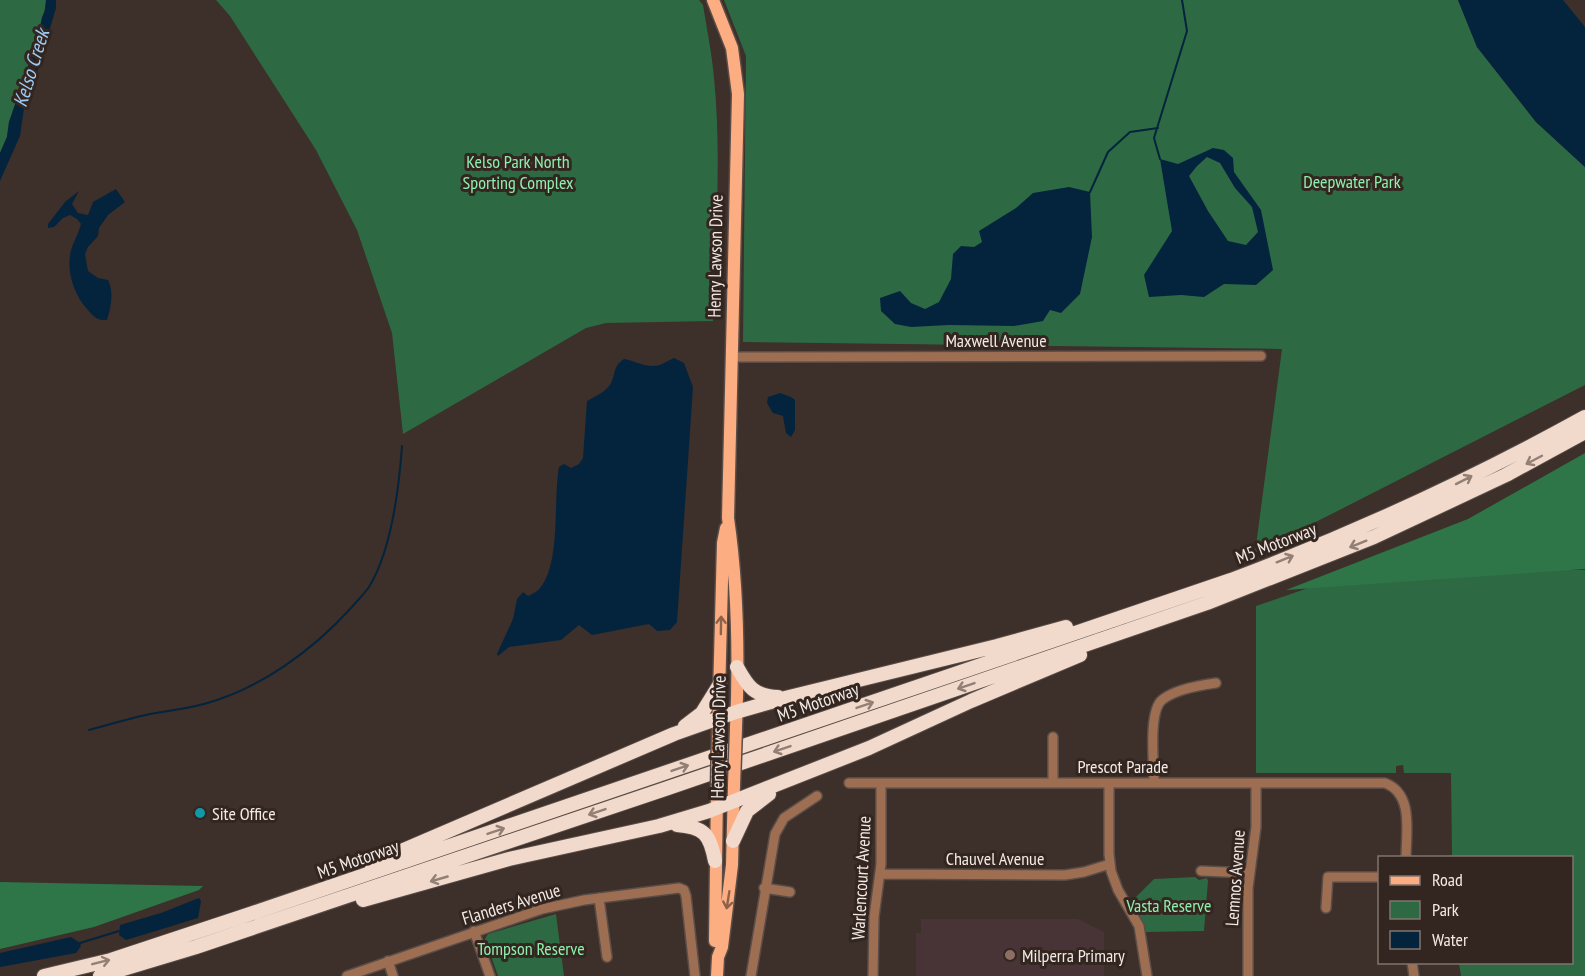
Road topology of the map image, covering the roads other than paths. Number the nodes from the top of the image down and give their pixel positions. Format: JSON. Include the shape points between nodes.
{"nodes":[{"id":1,"x":713,"y":0,"type":"edge"},
{"id":2,"x":1261,"y":356,"type":"dead end"},
{"id":3,"x":731,"y":357,"type":"junction"},
{"id":4,"x":1585,"y":417,"type":"edge"},
{"id":5,"x":1585,"y":432,"type":"edge"},
{"id":6,"x":728,"y":518,"type":"junction"},
{"id":7,"x":1231,"y":580,"type":"junction"},
{"id":8,"x":1207,"y":603,"type":"junction"},
{"id":9,"x":737,"y":667,"type":"junction"},
{"id":10,"x":1216,"y":683,"type":"dead end"},
{"id":11,"x":720,"y":684,"type":"junction"},
{"id":12,"x":785,"y":698,"type":"junction"},
{"id":13,"x":736,"y":712,"type":"junction"},
{"id":14,"x":719,"y":719,"type":"junction"},
{"id":15,"x":674,"y":734,"type":"junction"},
{"id":16,"x":1053,"y":737,"type":"dead end"},
{"id":17,"x":785,"y":783,"type":"junction"},
{"id":18,"x":849,"y":783,"type":"dead end"},
{"id":19,"x":881,"y":783,"type":"junction"},
{"id":20,"x":1053,"y":783,"type":"junction"},
{"id":21,"x":1109,"y":783,"type":"junction"},
{"id":22,"x":1154,"y":783,"type":"junction"},
{"id":23,"x":1256,"y":783,"type":"junction"},
{"id":24,"x":817,"y":796,"type":"dead end"},
{"id":25,"x":734,"y":801,"type":"junction"},
{"id":26,"x":717,"y":807,"type":"junction"},
{"id":27,"x":659,"y":826,"type":"junction"},
{"id":28,"x":733,"y":842,"type":"junction"},
{"id":29,"x":1406,"y":856,"type":"edge"},
{"id":30,"x":715,"y":861,"type":"junction"},
{"id":31,"x":1110,"y":864,"type":"junction"},
{"id":32,"x":1201,"y":872,"type":"dead end"},
{"id":33,"x":1249,"y":873,"type":"junction"},
{"id":34,"x":880,"y":874,"type":"junction"},
{"id":35,"x":1378,"y":877,"type":"edge"},
{"id":36,"x":764,"y":888,"type":"junction"},
{"id":37,"x":790,"y":892,"type":"dead end"},
{"id":38,"x":599,"y":898,"type":"junction"},
{"id":39,"x":1326,"y":908,"type":"dead end"},
{"id":40,"x":241,"y":917,"type":"junction"},
{"id":41,"x":474,"y":931,"type":"junction"},
{"id":42,"x":196,"y":947,"type":"junction"},
{"id":43,"x":607,"y":957,"type":"dead end"},
{"id":44,"x":718,"y":957,"type":"junction"},
{"id":45,"x":388,"y":961,"type":"junction"},
{"id":46,"x":44,"y":976,"type":"edge"},
{"id":47,"x":100,"y":976,"type":"edge"},
{"id":48,"x":347,"y":976,"type":"edge"},
{"id":49,"x":393,"y":976,"type":"edge"},
{"id":50,"x":490,"y":976,"type":"edge"},
{"id":51,"x":695,"y":976,"type":"edge"},
{"id":52,"x":717,"y":976,"type":"edge"},
{"id":53,"x":751,"y":976,"type":"edge"},
{"id":54,"x":873,"y":976,"type":"edge"},
{"id":55,"x":1147,"y":976,"type":"edge"},
{"id":56,"x":1248,"y":976,"type":"edge"}],
"edges":[{"from":1,"to":3,"type":"main road","name":"Henry Lawson Drive","via":[[732,48],[738,94]]},
{"from":2,"to":3,"type":"street","name":"Maxwell Avenue"},
{"from":3,"to":6,"type":"main road","name":"Henry Lawson Drive"},
{"from":7,"to":4,"type":"highway","name":"M5 Motorway","one_way":true,"via":[[1411,506]]},
{"from":5,"to":8,"type":"highway","name":"M5 Motorway","one_way":true,"via":[[1506,475],[1374,537]]},
{"from":6,"to":9,"type":"main road","name":"Henry Lawson Drive","via":[[734,556]]},
{"from":11,"to":6,"type":"main road","name":"Henry Lawson Drive","one_way":true,"via":[[723,543]]},
{"from":7,"to":12,"type":"highway","via":[[1024,639]]},
{"from":40,"to":7,"type":"highway","name":"M5 Motorway","one_way":true},
{"from":8,"to":17,"type":"highway"},
{"from":8,"to":42,"type":"highway","name":"M5 Motorway","one_way":true},
{"from":9,"to":12,"type":"highway","via":[[754,692]]},
{"from":9,"to":13,"type":"main road","name":"Henry Lawson Drive"},
{"from":10,"to":22,"type":"street","via":[[1174,694],[1158,705],[1154,717]]},
{"from":11,"to":14,"type":"main road","name":"Henry Lawson Drive"},
{"from":11,"to":15,"type":"highway","via":[[702,713]]},
{"from":12,"to":13,"type":"highway"},
{"from":13,"to":14,"type":"highway"},
{"from":13,"to":25,"type":"main road","name":"Henry Lawson Drive","bridge":true},
{"from":14,"to":15,"type":"highway"},
{"from":14,"to":26,"type":"main road","name":"Henry Lawson Drive","bridge":true},
{"from":15,"to":40,"type":"highway"},
{"from":16,"to":20,"type":"street"},
{"from":17,"to":25,"type":"highway"},
{"from":17,"to":28,"type":"highway","via":[[747,811]]},
{"from":18,"to":19,"type":"street","name":"Prescot Parade"},
{"from":19,"to":20,"type":"street","name":"Prescot Parade"},
{"from":19,"to":34,"type":"street","name":"Warlencourt Avenue"},
{"from":20,"to":21,"type":"street","name":"Prescot Parade"},
{"from":21,"to":22,"type":"street","name":"Prescot Parade"},
{"from":21,"to":31,"type":"street"},
{"from":22,"to":23,"type":"street","name":"Prescot Parade"},
{"from":23,"to":29,"type":"street","name":"Prescot Parade","via":[[1384,783],[1396,789],[1404,801]]},
{"from":23,"to":33,"type":"street","name":"Lemnos Avenue","via":[[1256,827]]},
{"from":24,"to":36,"type":"street","via":[[788,814],[777,828]]},
{"from":25,"to":26,"type":"highway"},
{"from":25,"to":28,"type":"main road","name":"Henry Lawson Drive"},
{"from":26,"to":27,"type":"highway"},
{"from":26,"to":30,"type":"main road","name":"Henry Lawson Drive"},
{"from":27,"to":30,"type":"highway","via":[[692,826],[702,831],[712,846]]},
{"from":27,"to":42,"type":"highway","one_way":true,"via":[[509,859]]},
{"from":28,"to":44,"type":"main road","name":"Henry Lawson Drive","one_way":true},
{"from":30,"to":44,"type":"main road","name":"Henry Lawson Drive"},
{"from":31,"to":34,"type":"street","name":"Chauvel Avenue","via":[[1065,874]]},
{"from":31,"to":55,"type":"street","via":[[1118,890],[1139,926]]},
{"from":32,"to":33,"type":"street"},
{"from":33,"to":56,"type":"street","name":"Lemnos Avenue"},
{"from":34,"to":54,"type":"street","name":"Warlencourt Avenue","via":[[874,917]]},
{"from":35,"to":39,"type":"street","via":[[1327,874]]},
{"from":36,"to":37,"type":"street"},
{"from":36,"to":53,"type":"street"},
{"from":38,"to":41,"type":"street","name":"Flanders Avenue","via":[[542,909]]},
{"from":38,"to":43,"type":"street"},
{"from":38,"to":51,"type":"street","name":"Flanders Avenue","via":[[684,890]]},
{"from":46,"to":40,"type":"highway","name":"M5 Motorway","one_way":true,"via":[[111,960]]},
{"from":41,"to":45,"type":"street","name":"Flanders Avenue"},
{"from":41,"to":50,"type":"street"},
{"from":42,"to":47,"type":"highway","name":"M5 Motorway"},
{"from":44,"to":52,"type":"main road","name":"Henry Lawson Drive"},
{"from":45,"to":48,"type":"street","name":"Flanders Avenue"},
{"from":45,"to":49,"type":"street"}]}
